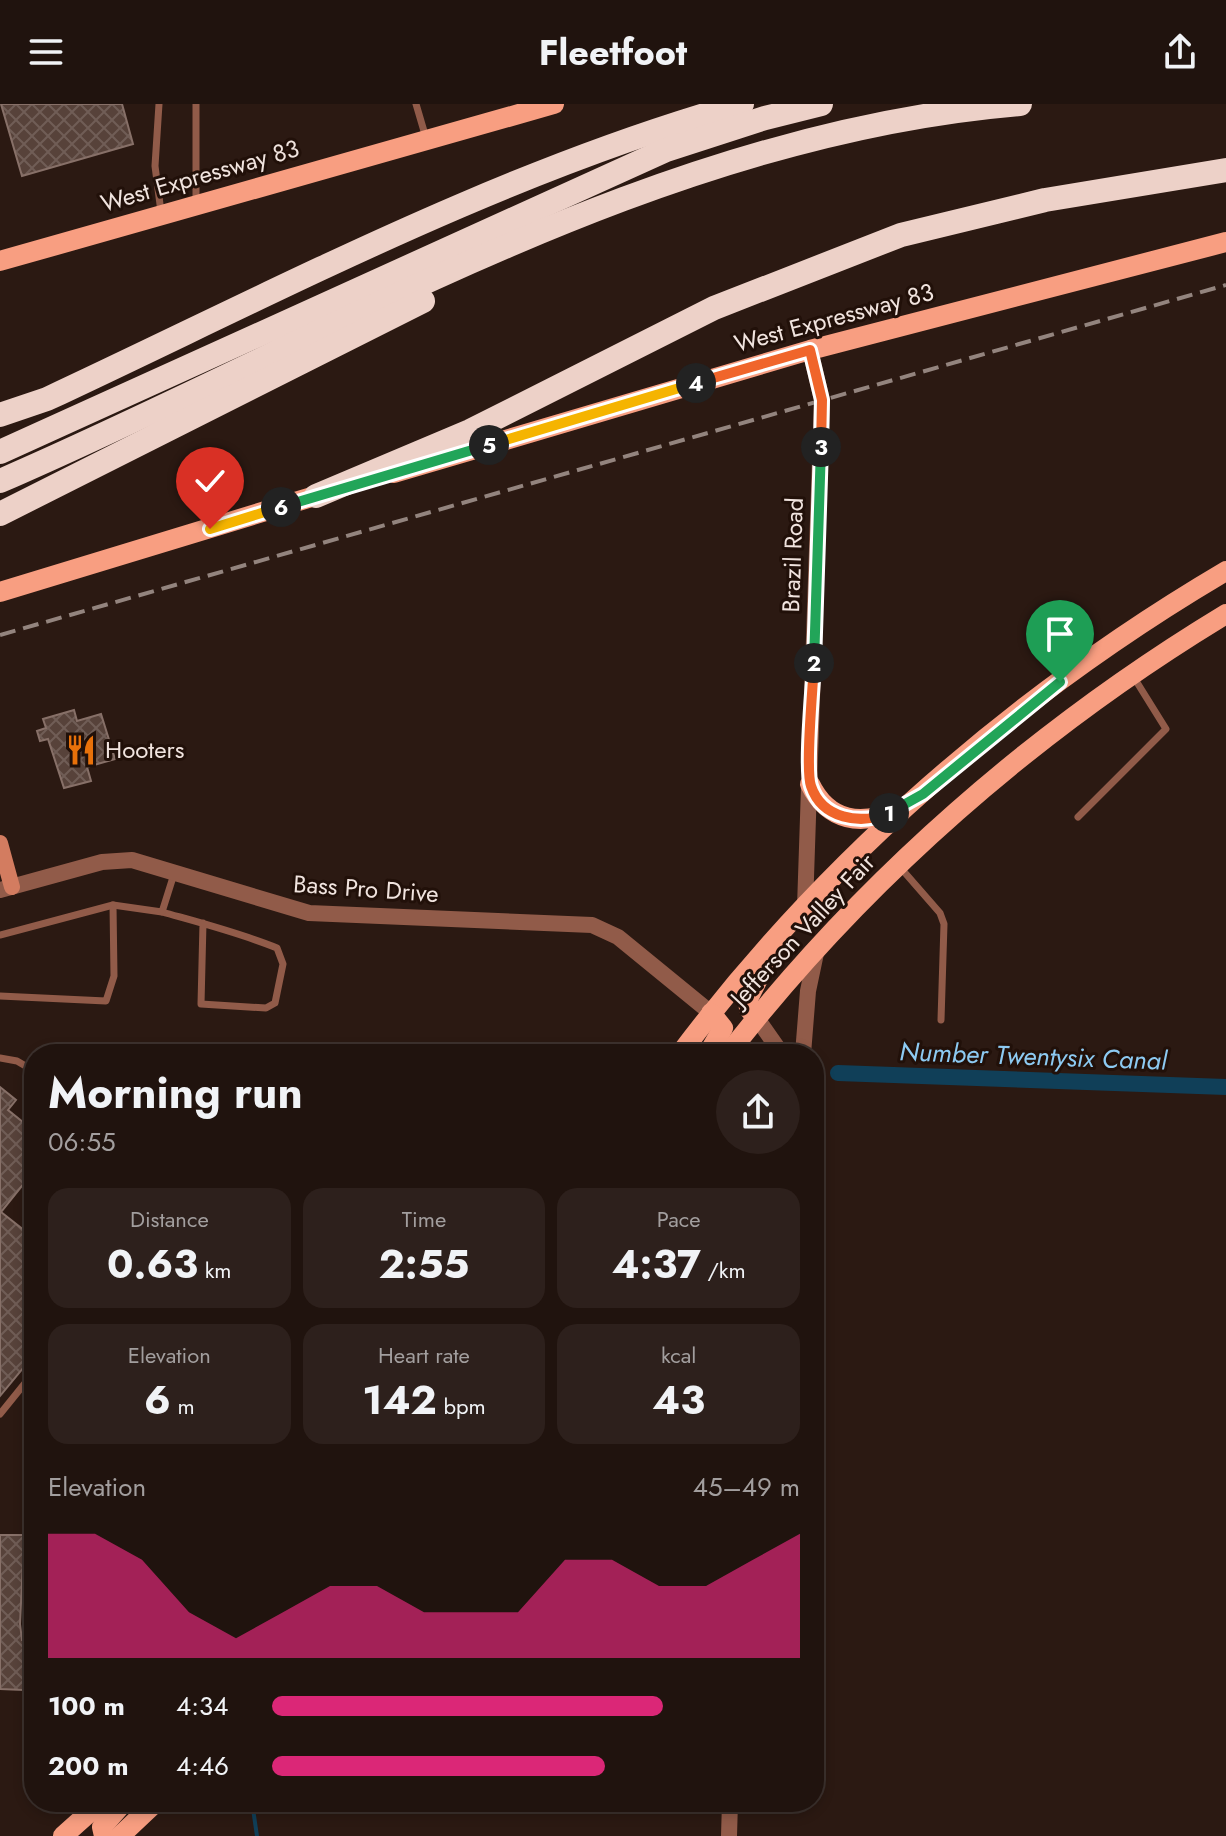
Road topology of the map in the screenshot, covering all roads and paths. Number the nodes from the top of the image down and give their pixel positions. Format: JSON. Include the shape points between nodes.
{"nodes":[{"id":1,"x":159,"y":104,"type":"edge"},
{"id":2,"x":196,"y":104,"type":"edge"},
{"id":3,"x":416,"y":104,"type":"edge"},
{"id":4,"x":554,"y":104,"type":"edge"},
{"id":5,"x":742,"y":104,"type":"edge"},
{"id":6,"x":821,"y":104,"type":"edge"},
{"id":7,"x":1020,"y":104,"type":"edge"},
{"id":8,"x":426,"y":140,"type":"junction"},
{"id":9,"x":1226,"y":170,"type":"edge"},
{"id":10,"x":678,"y":180,"type":"junction"},
{"id":11,"x":196,"y":204,"type":"junction"},
{"id":12,"x":161,"y":214,"type":"junction"},
{"id":13,"x":1226,"y":242,"type":"edge"},
{"id":14,"x":0,"y":261,"type":"edge"},
{"id":15,"x":810,"y":350,"type":"junction"},
{"id":16,"x":0,"y":415,"type":"edge"},
{"id":17,"x":0,"y":452,"type":"edge"},
{"id":18,"x":0,"y":481,"type":"edge"},
{"id":19,"x":316,"y":496,"type":"junction"},
{"id":20,"x":0,"y":514,"type":"edge"},
{"id":21,"x":1226,"y":571,"type":"edge"},
{"id":22,"x":0,"y":576,"type":"edge"},
{"id":23,"x":31,"y":583,"type":"junction"},
{"id":24,"x":0,"y":592,"type":"edge"},
{"id":25,"x":1226,"y":614,"type":"edge"},
{"id":26,"x":1132,"y":675,"type":"junction"},
{"id":27,"x":810,"y":784,"type":"junction"},
{"id":28,"x":923,"y":794,"type":"junction"},
{"id":29,"x":1078,"y":817,"type":"dead end"},
{"id":30,"x":0,"y":843,"type":"edge"},
{"id":31,"x":898,"y":866,"type":"junction"},
{"id":32,"x":174,"y":874,"type":"junction"},
{"id":33,"x":6,"y":889,"type":"edge"},
{"id":34,"x":113,"y":905,"type":"junction"},
{"id":35,"x":805,"y":907,"type":"junction"},
{"id":36,"x":162,"y":912,"type":"junction"},
{"id":37,"x":203,"y":923,"type":"junction"},
{"id":38,"x":784,"y":930,"type":"junction"},
{"id":39,"x":0,"y":935,"type":"edge"},
{"id":40,"x":816,"y":950,"type":"junction"},
{"id":41,"x":0,"y":996,"type":"edge"},
{"id":42,"x":711,"y":1013,"type":"junction"},
{"id":43,"x":756,"y":1017,"type":"junction"},
{"id":44,"x":941,"y":1020,"type":"dead end"},
{"id":45,"x":688,"y":1044,"type":"edge"},
{"id":46,"x":714,"y":1044,"type":"edge"},
{"id":47,"x":736,"y":1044,"type":"edge"},
{"id":48,"x":775,"y":1044,"type":"edge"},
{"id":49,"x":804,"y":1044,"type":"edge"},
{"id":50,"x":0,"y":1058,"type":"edge"},
{"id":51,"x":24,"y":1065,"type":"edge"},
{"id":52,"x":24,"y":1384,"type":"edge"},
{"id":53,"x":0,"y":1414,"type":"edge"},
{"id":54,"x":90,"y":1812,"type":"edge"},
{"id":55,"x":115,"y":1812,"type":"edge"},
{"id":56,"x":145,"y":1812,"type":"edge"},
{"id":57,"x":730,"y":1812,"type":"edge"},
{"id":58,"x":63,"y":1836,"type":"edge"},
{"id":59,"x":104,"y":1836,"type":"edge"},
{"id":60,"x":120,"y":1836,"type":"edge"},
{"id":61,"x":729,"y":1836,"type":"edge"}],
"edges":[{"from":1,"to":12,"type":"lane","via":[[155,166]]},
{"from":2,"to":11,"type":"lane"},
{"from":3,"to":8,"type":"lane"},
{"from":4,"to":8,"type":"main road","name":"West Expressway 83"},
{"from":5,"to":16,"type":"highway","via":[[577,156],[47,399]]},
{"from":6,"to":17,"type":"highway","via":[[666,150]]},
{"from":7,"to":10,"type":"highway","via":[[872,124]]},
{"from":8,"to":11,"type":"main road","name":"West Expressway 83"},
{"from":9,"to":19,"type":"highway","via":[[1045,200],[901,235],[714,308],[470,431]]},
{"from":10,"to":18,"type":"highway","via":[[393,297]]},
{"from":10,"to":20,"type":"highway","via":[[467,279]]},
{"from":11,"to":12,"type":"main road","name":"West Expressway 83"},
{"from":12,"to":14,"type":"main road","name":"West Expressway 83"},
{"from":13,"to":15,"type":"main road","name":"West Expressway 83"},
{"from":15,"to":19,"type":"main road","name":"West Expressway 83"},
{"from":15,"to":27,"type":"street","name":"Brazil Road","via":[[822,400]]},
{"from":19,"to":23,"type":"main road","name":"West Expressway 83"},
{"from":21,"to":28,"type":"main road","via":[[1060,682]]},
{"from":22,"to":23,"type":"main road"},
{"from":23,"to":24,"type":"main road","name":"West Expressway 83"},
{"from":25,"to":26,"type":"main road","name":"Jefferson Valley Fair"},
{"from":26,"to":29,"type":"lane","via":[[1166,729]]},
{"from":26,"to":31,"type":"main road","name":"Jefferson Valley Fair","via":[[979,792]]},
{"from":27,"to":28,"type":"main road","via":[[831,812],[862,819],[894,811]]},
{"from":27,"to":35,"type":"street","name":"Brazil Road"},
{"from":28,"to":35,"type":"main road"},
{"from":30,"to":33,"type":"main road"},
{"from":31,"to":40,"type":"main road","name":"Jefferson Valley Fair"},
{"from":31,"to":44,"type":"lane","via":[[944,924]]},
{"from":32,"to":33,"type":"street","name":"Bass Pro Drive","via":[[121,859]]},
{"from":32,"to":36,"type":"lane"},
{"from":32,"to":42,"type":"street","name":"Bass Pro Drive","via":[[309,913],[592,925],[618,937]]},
{"from":34,"to":36,"type":"lane"},
{"from":34,"to":39,"type":"lane"},
{"from":34,"to":41,"type":"lane","via":[[114,976],[106,1001]]},
{"from":35,"to":38,"type":"main road"},
{"from":36,"to":37,"type":"lane"},
{"from":37,"to":37,"type":"lane","via":[[277,948],[283,964],[275,1003],[266,1008],[201,1004]]},
{"from":38,"to":42,"type":"main road"},
{"from":38,"to":43,"type":"main road","via":[[748,999]]},
{"from":40,"to":43,"type":"main road","name":"Jefferson Valley Fair"},
{"from":40,"to":49,"type":"street"},
{"from":42,"to":45,"type":"main road"},
{"from":42,"to":46,"type":"main road","via":[[723,1028]]},
{"from":43,"to":47,"type":"main road","name":"Jefferson Valley Fair"},
{"from":43,"to":48,"type":"street"},
{"from":50,"to":51,"type":"lane"},
{"from":52,"to":53,"type":"lane"},
{"from":54,"to":58,"type":"main road"},
{"from":55,"to":59,"type":"main road","via":[[102,1827]]},
{"from":56,"to":60,"type":"main road"},
{"from":57,"to":61,"type":"street"}]}
